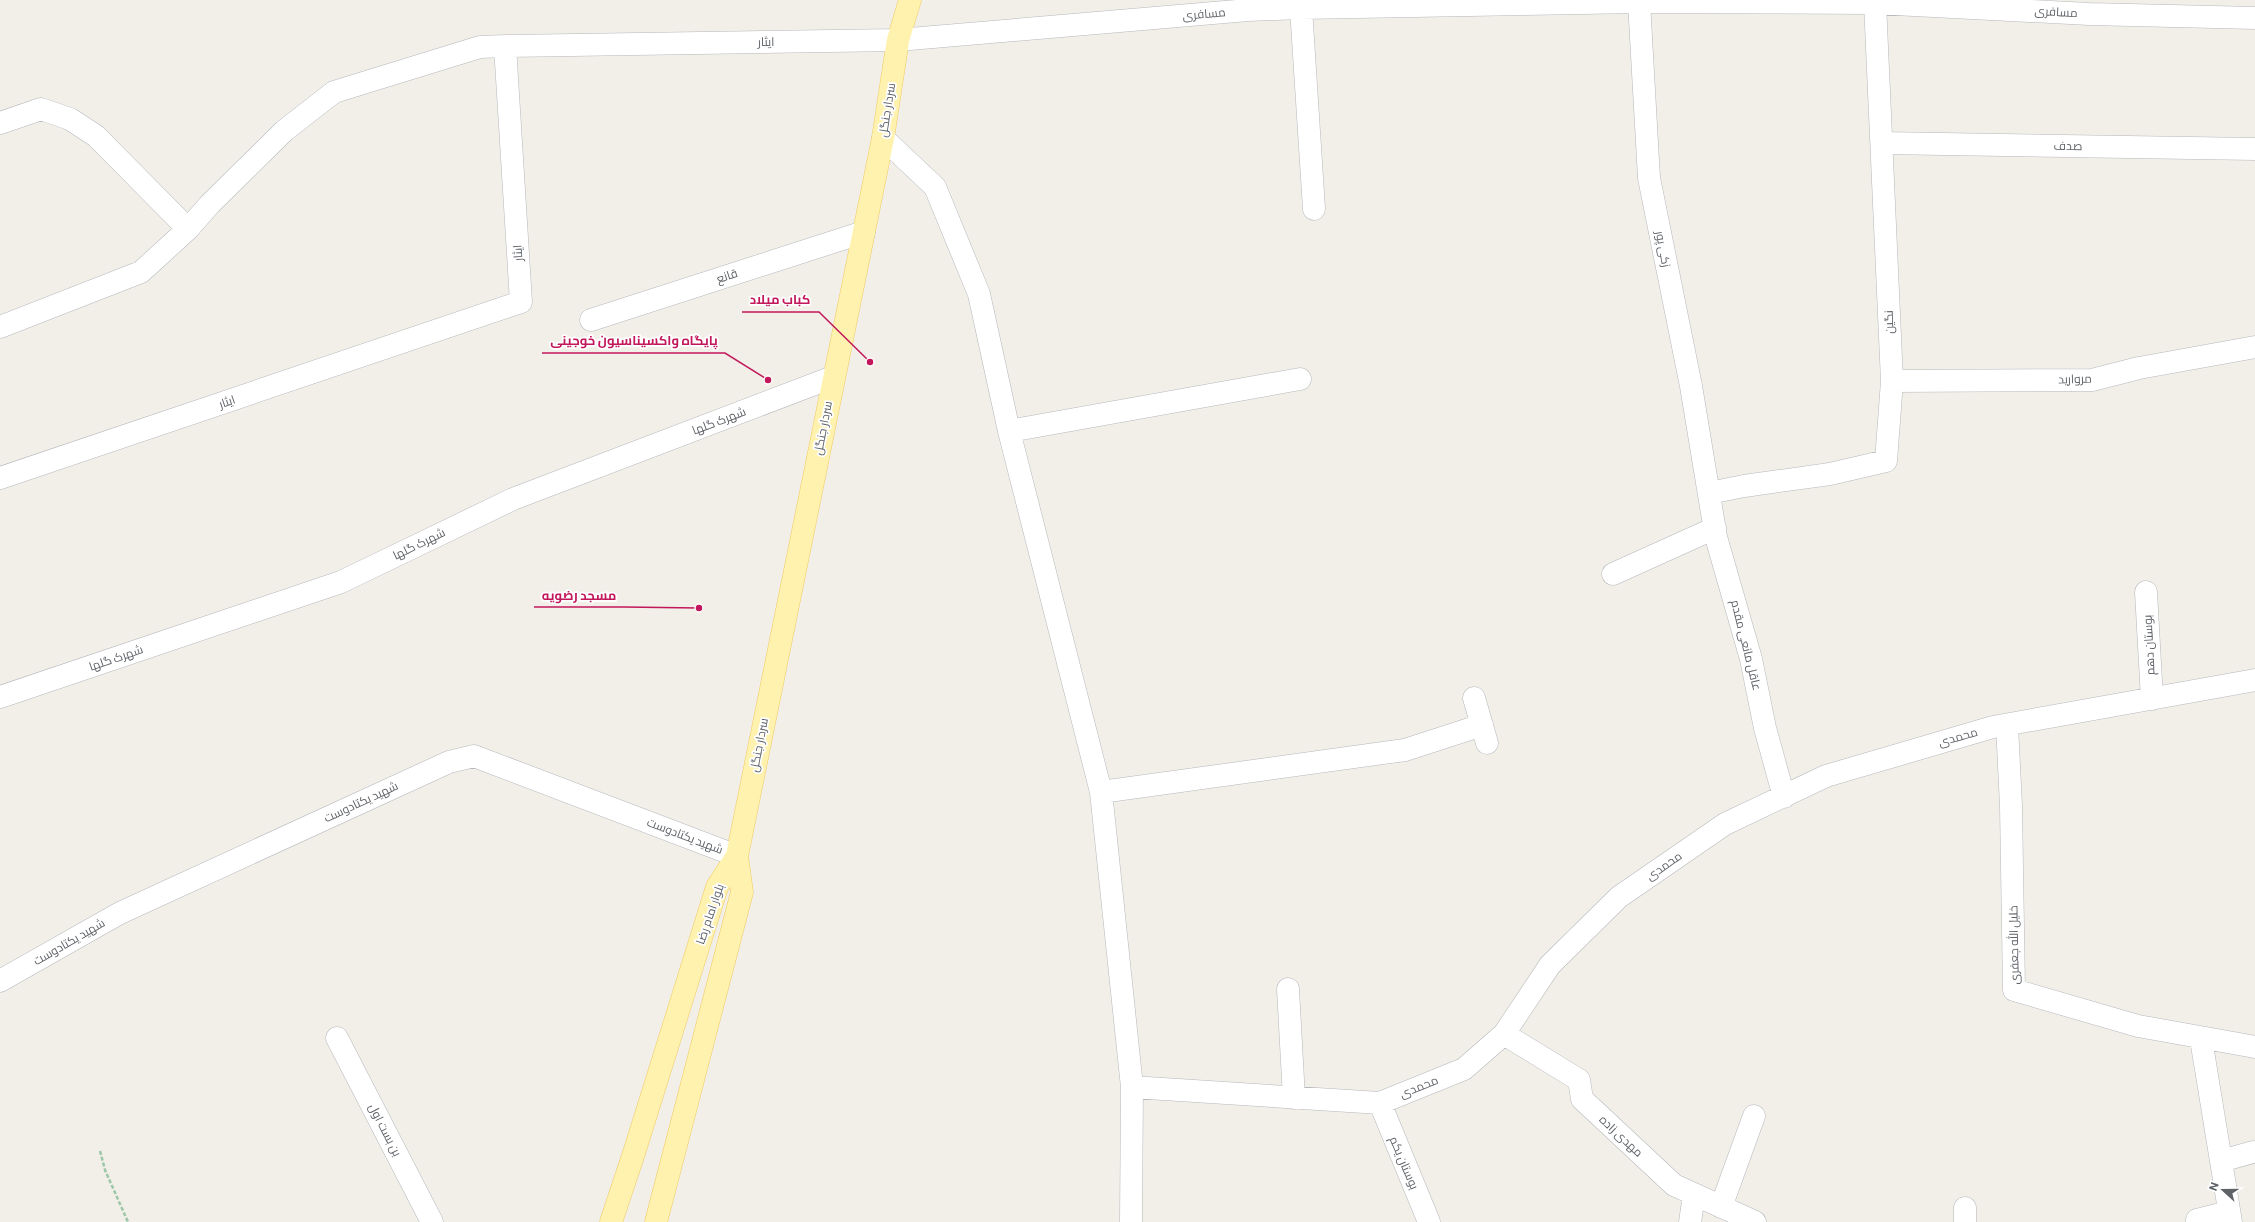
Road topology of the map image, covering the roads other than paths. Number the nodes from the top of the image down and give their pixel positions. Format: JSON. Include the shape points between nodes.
{"nodes":[{"id":1,"x":910,"y":0,"type":"edge"},
{"id":2,"x":1670,"y":1,"type":"edge"},
{"id":3,"x":1829,"y":1,"type":"edge"},
{"id":4,"x":1639,"y":2,"type":"junction"},
{"id":5,"x":1875,"y":3,"type":"junction"},
{"id":6,"x":1249,"y":5,"type":"edge"},
{"id":7,"x":2090,"y":7,"type":"edge"},
{"id":8,"x":1301,"y":8,"type":"junction"},
{"id":9,"x":2255,"y":18,"type":"edge"},
{"id":10,"x":898,"y":40,"type":"junction"},
{"id":11,"x":505,"y":46,"type":"junction"},
{"id":12,"x":0,"y":123,"type":"edge"},
{"id":13,"x":883,"y":138,"type":"junction"},
{"id":14,"x":1882,"y":143,"type":"junction"},
{"id":15,"x":2255,"y":149,"type":"edge"},
{"id":16,"x":1314,"y":208,"type":"dead end"},
{"id":17,"x":188,"y":229,"type":"junction"},
{"id":18,"x":864,"y":232,"type":"junction"},
{"id":19,"x":591,"y":320,"type":"dead end"},
{"id":20,"x":0,"y":327,"type":"edge"},
{"id":21,"x":2255,"y":347,"type":"edge"},
{"id":22,"x":833,"y":377,"type":"junction"},
{"id":23,"x":1300,"y":379,"type":"dead end"},
{"id":24,"x":1892,"y":381,"type":"junction"},
{"id":25,"x":1009,"y":431,"type":"junction"},
{"id":26,"x":0,"y":478,"type":"edge"},
{"id":27,"x":1709,"y":493,"type":"junction"},
{"id":28,"x":1714,"y":528,"type":"junction"},
{"id":29,"x":1613,"y":574,"type":"dead end"},
{"id":30,"x":2146,"y":592,"type":"dead end"},
{"id":31,"x":2255,"y":680,"type":"edge"},
{"id":32,"x":0,"y":697,"type":"edge"},
{"id":33,"x":1474,"y":698,"type":"dead end"},
{"id":34,"x":2152,"y":699,"type":"junction"},
{"id":35,"x":2007,"y":724,"type":"junction"},
{"id":36,"x":1101,"y":792,"type":"junction"},
{"id":37,"x":1784,"y":797,"type":"junction"},
{"id":38,"x":737,"y":856,"type":"junction"},
{"id":39,"x":0,"y":981,"type":"edge"},
{"id":40,"x":1288,"y":989,"type":"dead end"},
{"id":41,"x":1504,"y":1034,"type":"junction"},
{"id":42,"x":337,"y":1038,"type":"dead end"},
{"id":43,"x":2201,"y":1039,"type":"junction"},
{"id":44,"x":2255,"y":1048,"type":"edge"},
{"id":45,"x":1132,"y":1087,"type":"junction"},
{"id":46,"x":1294,"y":1098,"type":"junction"},
{"id":47,"x":1380,"y":1103,"type":"junction"},
{"id":48,"x":1754,"y":1116,"type":"dead end"},
{"id":49,"x":2253,"y":1152,"type":"dead end"},
{"id":50,"x":2221,"y":1161,"type":"junction"},
{"id":51,"x":1694,"y":1195,"type":"junction"},
{"id":52,"x":1721,"y":1207,"type":"junction"},
{"id":53,"x":2230,"y":1217,"type":"edge"},
{"id":54,"x":2197,"y":1220,"type":"dead end"},
{"id":55,"x":432,"y":1222,"type":"edge"},
{"id":56,"x":611,"y":1222,"type":"edge"},
{"id":57,"x":656,"y":1222,"type":"edge"},
{"id":58,"x":1131,"y":1222,"type":"edge"},
{"id":59,"x":1429,"y":1222,"type":"edge"},
{"id":60,"x":1690,"y":1222,"type":"edge"},
{"id":61,"x":1754,"y":1222,"type":"edge"}],
"edges":[{"from":1,"to":10,"type":"main road","name":"سردار جنگل"},
{"from":2,"to":3,"type":"street","name":"مسافری"},
{"from":2,"to":4,"type":"street","name":"مسافری"},
{"from":3,"to":5,"type":"street","name":"مسافری"},
{"from":4,"to":8,"type":"street","name":"مسافری"},
{"from":4,"to":27,"type":"street","name":"زکی پور","via":[[1649,178],[1691,386]]},
{"from":5,"to":7,"type":"street","name":"مسافری"},
{"from":5,"to":14,"type":"street","name":"نگین"},
{"from":6,"to":8,"type":"street","name":"مسافری"},
{"from":6,"to":10,"type":"street","name":"مسافری"},
{"from":7,"to":9,"type":"street","name":"مسافری"},
{"from":8,"to":16,"type":"street"},
{"from":10,"to":11,"type":"street","name":"ایثار"},
{"from":10,"to":13,"type":"main road","name":"سردار جنگل"},
{"from":11,"to":17,"type":"street","via":[[480,47],[334,92],[284,132]]},
{"from":11,"to":26,"type":"street","name":"ایثار","via":[[521,302]]},
{"from":12,"to":17,"type":"street","via":[[41,109],[70,119],[96,136]]},
{"from":13,"to":18,"type":"main road","name":"سردار جنگل"},
{"from":13,"to":25,"type":"street","via":[[935,187],[980,294]]},
{"from":14,"to":15,"type":"street","name":"صدف"},
{"from":14,"to":24,"type":"street","name":"نگین"},
{"from":17,"to":20,"type":"street","via":[[141,272]]},
{"from":18,"to":19,"type":"street","name":"قانع"},
{"from":18,"to":22,"type":"main road","name":"سردار جنگل"},
{"from":21,"to":24,"type":"street","name":"مروارید","via":[[2139,368],[2092,380]]},
{"from":22,"to":32,"type":"street","name":"شهرک گلها","via":[[513,499],[341,582]]},
{"from":22,"to":38,"type":"main road","name":"سردار جنگل"},
{"from":23,"to":25,"type":"street"},
{"from":24,"to":27,"type":"street","name":"نگین","via":[[1886,462],[1830,474]]},
{"from":25,"to":36,"type":"street"},
{"from":27,"to":28,"type":"street","name":"عاقل مانعی مقدم"},
{"from":28,"to":29,"type":"street"},
{"from":28,"to":37,"type":"street","name":"عاقل مانعی مقدم","via":[[1751,659],[1765,728]]},
{"from":30,"to":34,"type":"street","name":"بوستان دهم"},
{"from":31,"to":34,"type":"street","name":"محمدی"},
{"from":33,"to":36,"type":"street","via":[[1485,734],[1405,750]]},
{"from":34,"to":35,"type":"street","name":"محمدی"},
{"from":35,"to":37,"type":"street","name":"محمدی","via":[[1826,776]]},
{"from":35,"to":43,"type":"street","name":"خلیل الله جعفری","via":[[2014,990],[2138,1026]]},
{"from":36,"to":45,"type":"street"},
{"from":37,"to":41,"type":"street","name":"محمدی","via":[[1725,824],[1619,897],[1550,965]]},
{"from":38,"to":39,"type":"street","name":"شهید یکتادوست","via":[[474,756],[449,762],[120,913]]},
{"from":38,"to":56,"type":"main road","name":"بلوار امام رضا","via":[[717,886]]},
{"from":38,"to":57,"type":"main road","name":"بلوار امام رضا","via":[[742,892]]},
{"from":40,"to":46,"type":"street"},
{"from":41,"to":47,"type":"street","name":"محمدی","via":[[1464,1069]]},
{"from":41,"to":51,"type":"street","name":"مهدی زاده","via":[[1579,1080],[1582,1099],[1674,1185]]},
{"from":42,"to":55,"type":"street","name":"بن بست اول"},
{"from":43,"to":44,"type":"street","name":"خلیل الله جعفری"},
{"from":43,"to":50,"type":"street"},
{"from":45,"to":46,"type":"street","name":"محمدی"},
{"from":45,"to":58,"type":"street"},
{"from":46,"to":47,"type":"street","name":"محمدی"},
{"from":47,"to":59,"type":"street","name":"بوستان یکم"},
{"from":48,"to":52,"type":"street"},
{"from":49,"to":50,"type":"street"},
{"from":50,"to":53,"type":"street"},
{"from":51,"to":52,"type":"street","name":"مهدی زاده"},
{"from":51,"to":60,"type":"street"},
{"from":52,"to":61,"type":"street","name":"مهدی زاده"},
{"from":53,"to":54,"type":"street"}]}
